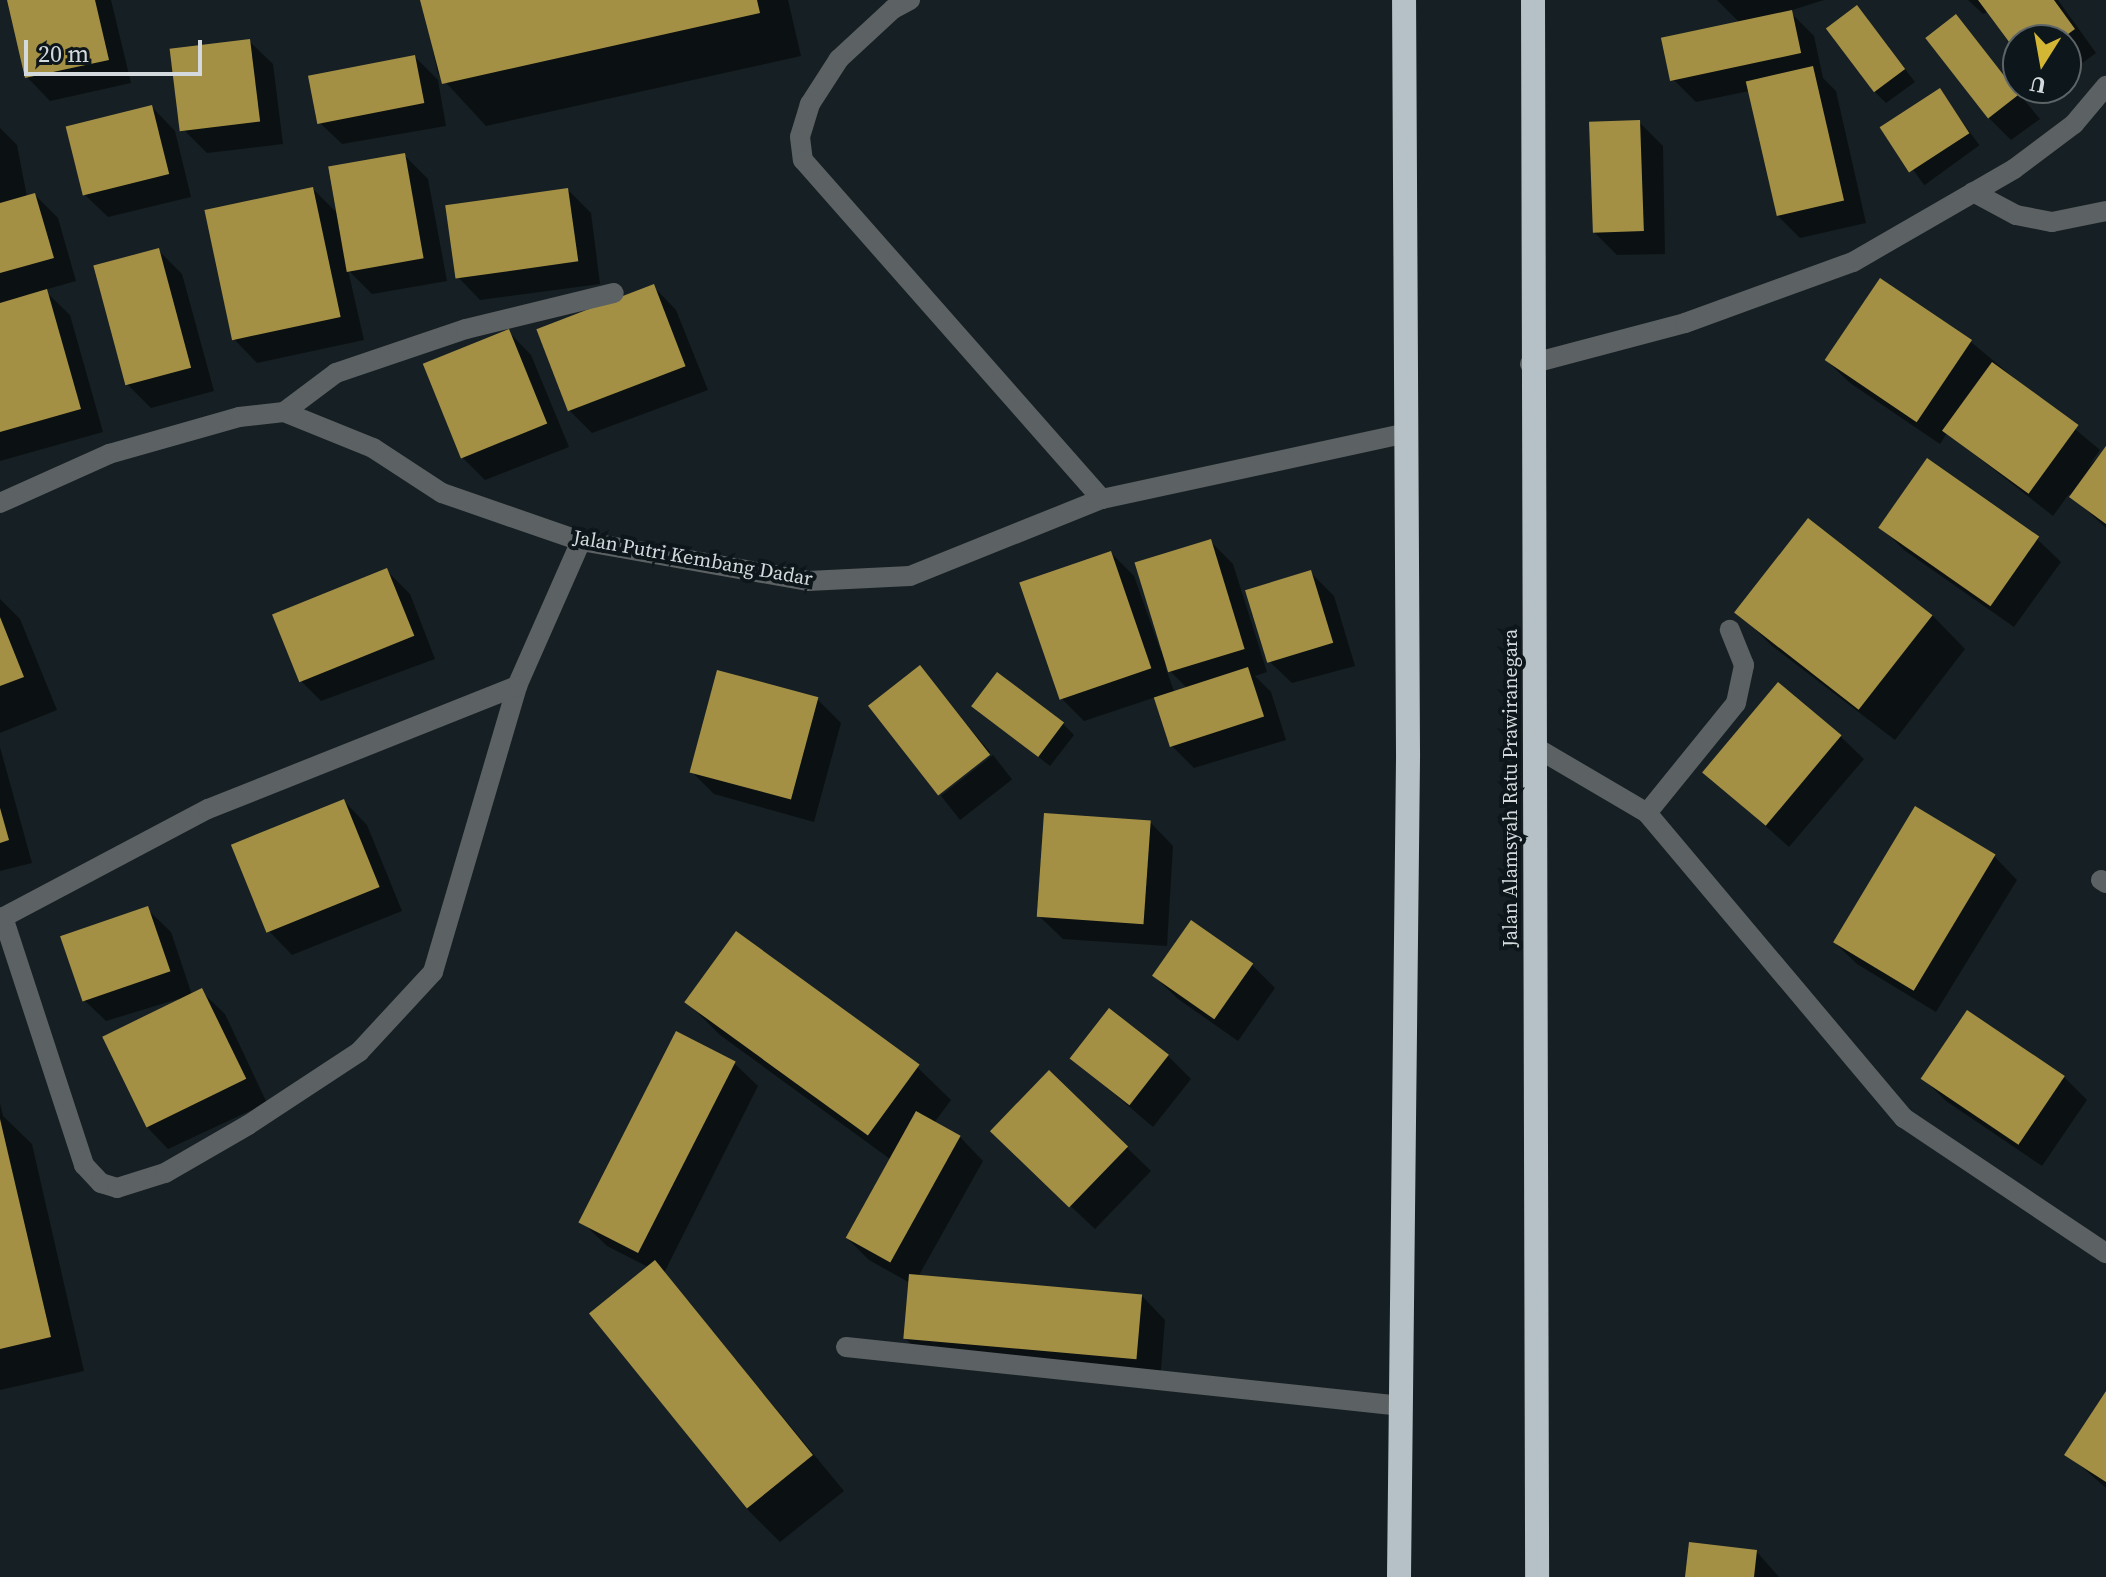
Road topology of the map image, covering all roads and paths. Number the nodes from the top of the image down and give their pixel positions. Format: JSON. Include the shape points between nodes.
{"nodes":[{"id":1,"x":910,"y":0,"type":"edge"},
{"id":2,"x":1404,"y":0,"type":"edge"},
{"id":3,"x":1533,"y":0,"type":"edge"},
{"id":4,"x":2106,"y":86,"type":"edge"},
{"id":5,"x":1973,"y":192,"type":"junction"},
{"id":6,"x":2106,"y":211,"type":"edge"},
{"id":7,"x":614,"y":293,"type":"dead end"},
{"id":8,"x":1530,"y":364,"type":"junction"},
{"id":9,"x":284,"y":412,"type":"junction"},
{"id":10,"x":1407,"y":433,"type":"junction"},
{"id":11,"x":1102,"y":499,"type":"junction"},
{"id":12,"x":0,"y":503,"type":"edge"},
{"id":13,"x":581,"y":541,"type":"junction"},
{"id":14,"x":1730,"y":630,"type":"dead end"},
{"id":15,"x":517,"y":686,"type":"junction"},
{"id":16,"x":1535,"y":747,"type":"junction"},
{"id":17,"x":1647,"y":813,"type":"junction"},
{"id":18,"x":1,"y":918,"type":"edge"},
{"id":19,"x":2106,"y":1253,"type":"edge"},
{"id":20,"x":846,"y":1347,"type":"dead end"},
{"id":21,"x":1402,"y":1406,"type":"junction"},
{"id":22,"x":1399,"y":1577,"type":"edge"},
{"id":23,"x":1537,"y":1577,"type":"edge"}],
"edges":[{"from":1,"to":11,"type":"street","via":[[839,59],[810,104],[800,137],[803,160]]},
{"from":2,"to":10,"type":"highway"},
{"from":3,"to":8,"type":"highway","name":"Jalan Alamsyah Ratu Prawiranegara"},
{"from":4,"to":5,"type":"street","via":[[2074,124]]},
{"from":5,"to":6,"type":"street","via":[[2016,215],[2052,222]]},
{"from":5,"to":8,"type":"street","via":[[1853,262],[1685,323]]},
{"from":7,"to":9,"type":"street","via":[[466,329],[336,373]]},
{"from":8,"to":16,"type":"highway","name":"Jalan Alamsyah Ratu Prawiranegara"},
{"from":9,"to":12,"type":"street","name":"Jalan Putri Kembang Dadar","via":[[239,417],[109,454]]},
{"from":9,"to":13,"type":"street","name":"Jalan Putri Kembang Dadar","via":[[373,448],[442,493]]},
{"from":10,"to":11,"type":"street","name":"Jalan Putri Kembang Dadar"},
{"from":10,"to":21,"type":"highway"},
{"from":11,"to":13,"type":"street","name":"Jalan Putri Kembang Dadar","via":[[910,576],[808,581]]},
{"from":13,"to":15,"type":"street"},
{"from":14,"to":17,"type":"street","via":[[1744,665],[1736,703]]},
{"from":15,"to":18,"type":"street","via":[[208,809]]},
{"from":15,"to":18,"type":"street","via":[[433,972],[359,1052],[165,1173],[117,1188],[101,1183],[84,1165]]},
{"from":16,"to":17,"type":"street"},
{"from":16,"to":23,"type":"highway","name":"Jalan Alamsyah Ratu Prawiranegara"},
{"from":17,"to":19,"type":"street","via":[[1904,1118]]},
{"from":20,"to":21,"type":"street"},
{"from":21,"to":22,"type":"highway"}]}
